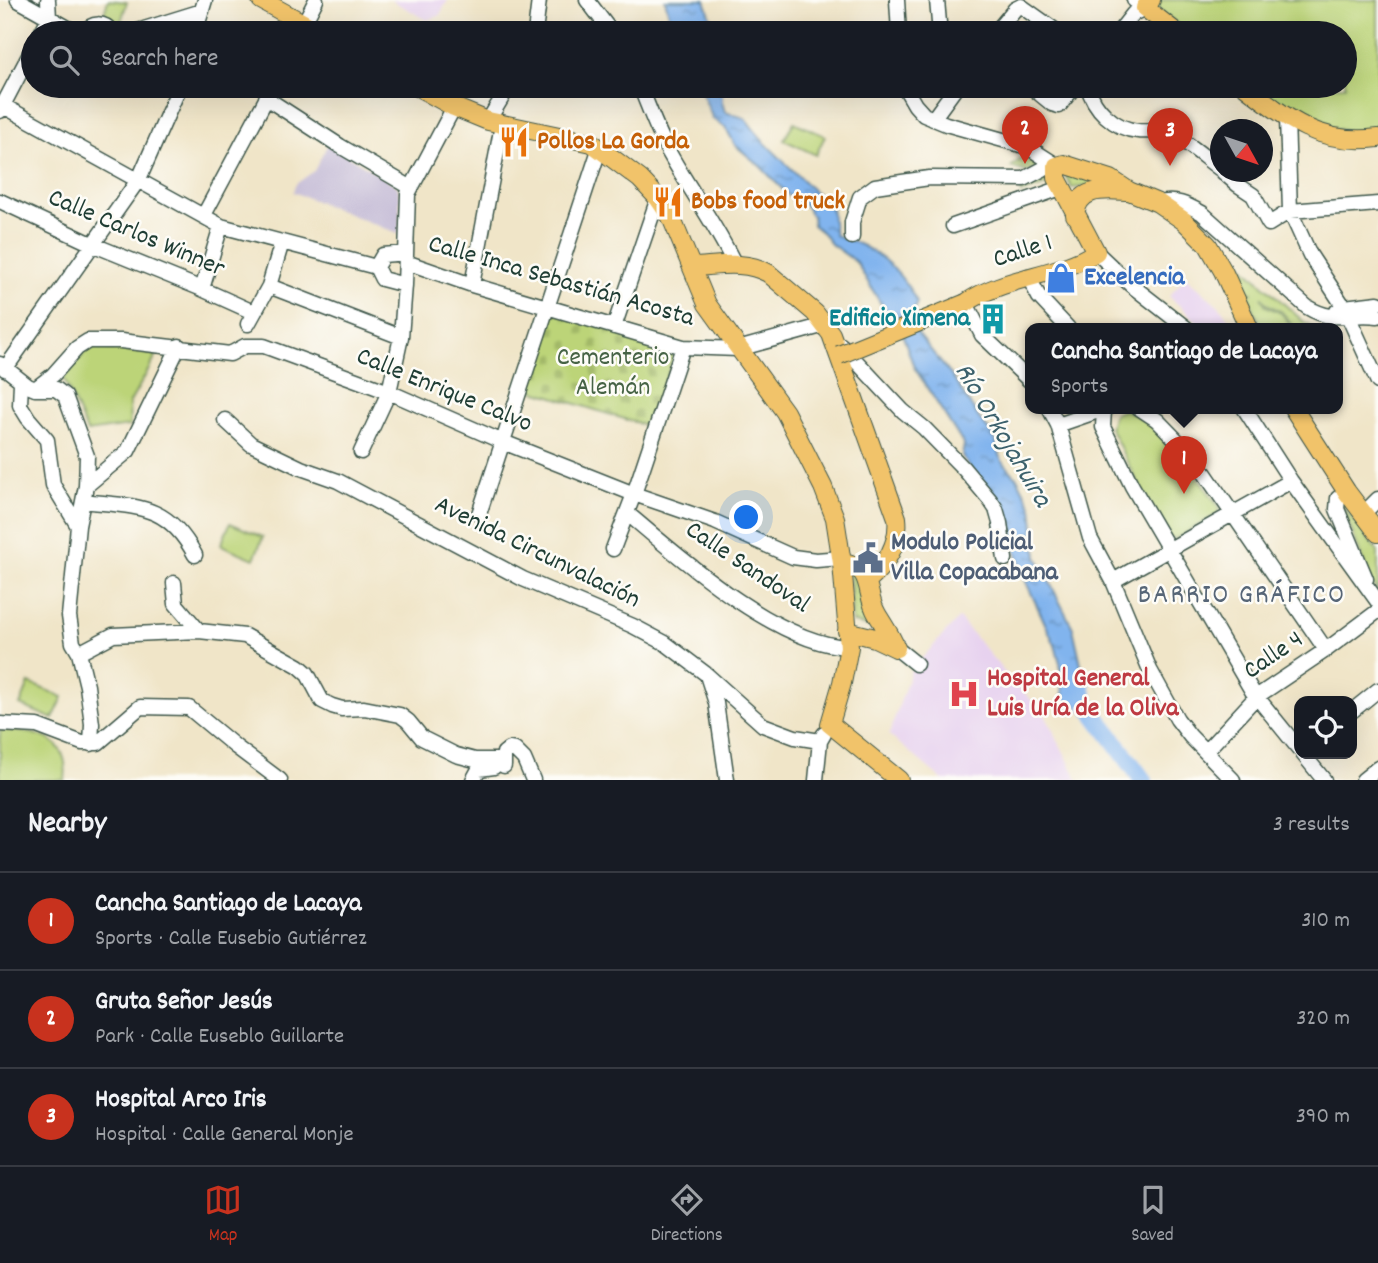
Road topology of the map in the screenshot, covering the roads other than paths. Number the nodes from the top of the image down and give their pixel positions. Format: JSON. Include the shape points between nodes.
{"nodes":[{"id":1,"x":18,"y":0,"type":"edge"},
{"id":2,"x":48,"y":0,"type":"edge"},
{"id":3,"x":261,"y":0,"type":"edge"},
{"id":4,"x":316,"y":0,"type":"edge"},
{"id":5,"x":539,"y":0,"type":"edge"},
{"id":6,"x":587,"y":0,"type":"edge"},
{"id":7,"x":897,"y":0,"type":"edge"},
{"id":8,"x":937,"y":0,"type":"edge"},
{"id":9,"x":1143,"y":3,"type":"edge"},
{"id":10,"x":203,"y":6,"type":"edge"},
{"id":11,"x":50,"y":18,"type":"junction"},
{"id":12,"x":48,"y":21,"type":"edge"},
{"id":13,"x":55,"y":21,"type":"edge"},
{"id":14,"x":163,"y":21,"type":"edge"},
{"id":15,"x":292,"y":21,"type":"edge"},
{"id":16,"x":306,"y":21,"type":"edge"},
{"id":17,"x":538,"y":21,"type":"edge"},
{"id":18,"x":603,"y":21,"type":"edge"},
{"id":19,"x":899,"y":21,"type":"edge"},
{"id":20,"x":939,"y":21,"type":"edge"},
{"id":21,"x":1005,"y":21,"type":"edge"},
{"id":22,"x":1042,"y":21,"type":"edge"},
{"id":23,"x":1127,"y":21,"type":"edge"},
{"id":24,"x":1163,"y":21,"type":"edge"},
{"id":25,"x":21,"y":70,"type":"edge"},
{"id":26,"x":175,"y":98,"type":"edge"},
{"id":27,"x":267,"y":98,"type":"edge"},
{"id":28,"x":278,"y":98,"type":"edge"},
{"id":29,"x":438,"y":98,"type":"edge"},
{"id":30,"x":504,"y":98,"type":"edge"},
{"id":31,"x":645,"y":98,"type":"edge"},
{"id":32,"x":911,"y":98,"type":"edge"},
{"id":33,"x":948,"y":98,"type":"edge"},
{"id":34,"x":1045,"y":98,"type":"edge"},
{"id":35,"x":1065,"y":98,"type":"edge"},
{"id":36,"x":1093,"y":98,"type":"edge"},
{"id":37,"x":1261,"y":98,"type":"edge"},
{"id":38,"x":1,"y":107,"type":"edge"},
{"id":39,"x":454,"y":107,"type":"junction"},
{"id":40,"x":1287,"y":118,"type":"junction"},
{"id":41,"x":933,"y":119,"type":"junction"},
{"id":42,"x":495,"y":123,"type":"junction"},
{"id":43,"x":1378,"y":138,"type":"edge"},
{"id":44,"x":600,"y":147,"type":"junction"},
{"id":45,"x":1210,"y":162,"type":"edge"},
{"id":46,"x":1054,"y":163,"type":"junction"},
{"id":47,"x":139,"y":179,"type":"junction"},
{"id":48,"x":1234,"y":182,"type":"edge"},
{"id":49,"x":410,"y":187,"type":"junction"},
{"id":50,"x":1061,"y":188,"type":"junction"},
{"id":51,"x":1129,"y":191,"type":"junction"},
{"id":52,"x":658,"y":198,"type":"junction"},
{"id":53,"x":0,"y":201,"type":"edge"},
{"id":54,"x":1158,"y":203,"type":"junction"},
{"id":55,"x":1378,"y":204,"type":"edge"},
{"id":56,"x":1290,"y":211,"type":"junction"},
{"id":57,"x":204,"y":215,"type":"junction"},
{"id":58,"x":1075,"y":215,"type":"junction"},
{"id":59,"x":221,"y":226,"type":"junction"},
{"id":60,"x":953,"y":226,"type":"dead end"},
{"id":61,"x":852,"y":237,"type":"dead end"},
{"id":62,"x":282,"y":242,"type":"junction"},
{"id":63,"x":94,"y":245,"type":"junction"},
{"id":64,"x":1096,"y":253,"type":"junction"},
{"id":65,"x":406,"y":258,"type":"junction"},
{"id":66,"x":735,"y":265,"type":"junction"},
{"id":67,"x":376,"y":267,"type":"junction"},
{"id":68,"x":692,"y":267,"type":"junction"},
{"id":69,"x":1028,"y":276,"type":"junction"},
{"id":70,"x":405,"y":285,"type":"junction"},
{"id":71,"x":472,"y":285,"type":"junction"},
{"id":72,"x":269,"y":286,"type":"junction"},
{"id":73,"x":202,"y":289,"type":"junction"},
{"id":74,"x":966,"y":303,"type":"junction"},
{"id":75,"x":1378,"y":303,"type":"edge"},
{"id":76,"x":549,"y":307,"type":"junction"},
{"id":77,"x":1347,"y":312,"type":"junction"},
{"id":78,"x":1378,"y":316,"type":"edge"},
{"id":79,"x":1063,"y":323,"type":"edge"},
{"id":80,"x":1180,"y":323,"type":"edge"},
{"id":81,"x":1247,"y":323,"type":"edge"},
{"id":82,"x":614,"y":327,"type":"junction"},
{"id":83,"x":828,"y":330,"type":"junction"},
{"id":84,"x":401,"y":337,"type":"junction"},
{"id":85,"x":179,"y":346,"type":"junction"},
{"id":86,"x":683,"y":347,"type":"junction"},
{"id":87,"x":738,"y":349,"type":"junction"},
{"id":88,"x":839,"y":355,"type":"junction"},
{"id":89,"x":3,"y":366,"type":"edge"},
{"id":90,"x":1025,"y":376,"type":"edge"},
{"id":91,"x":1378,"y":382,"type":"edge"},
{"id":92,"x":28,"y":386,"type":"junction"},
{"id":93,"x":389,"y":392,"type":"junction"},
{"id":94,"x":1052,"y":414,"type":"edge"},
{"id":95,"x":1085,"y":414,"type":"edge"},
{"id":96,"x":1105,"y":414,"type":"edge"},
{"id":97,"x":1148,"y":414,"type":"edge"},
{"id":98,"x":1248,"y":414,"type":"edge"},
{"id":99,"x":1297,"y":414,"type":"edge"},
{"id":100,"x":225,"y":420,"type":"dead end"},
{"id":101,"x":1058,"y":425,"type":"junction"},
{"id":102,"x":503,"y":442,"type":"junction"},
{"id":103,"x":361,"y":452,"type":"dead end"},
{"id":104,"x":1291,"y":481,"type":"junction"},
{"id":105,"x":1347,"y":492,"type":"junction"},
{"id":106,"x":84,"y":494,"type":"junction"},
{"id":107,"x":634,"y":494,"type":"junction"},
{"id":108,"x":1378,"y":499,"type":"edge"},
{"id":109,"x":627,"y":513,"type":"junction"},
{"id":110,"x":1231,"y":513,"type":"junction"},
{"id":111,"x":479,"y":514,"type":"dead end"},
{"id":112,"x":1363,"y":514,"type":"junction"},
{"id":113,"x":78,"y":526,"type":"junction"},
{"id":114,"x":1378,"y":533,"type":"edge"},
{"id":115,"x":613,"y":549,"type":"dead end"},
{"id":116,"x":1169,"y":550,"type":"junction"},
{"id":117,"x":195,"y":555,"type":"dead end"},
{"id":118,"x":1005,"y":559,"type":"dead end"},
{"id":119,"x":842,"y":561,"type":"junction"},
{"id":120,"x":868,"y":580,"type":"junction"},
{"id":121,"x":1113,"y":581,"type":"junction"},
{"id":122,"x":174,"y":583,"type":"dead end"},
{"id":123,"x":1363,"y":583,"type":"junction"},
{"id":124,"x":1378,"y":602,"type":"edge"},
{"id":125,"x":1378,"y":611,"type":"edge"},
{"id":126,"x":199,"y":631,"type":"junction"},
{"id":127,"x":848,"y":639,"type":"junction"},
{"id":128,"x":896,"y":648,"type":"junction"},
{"id":129,"x":1326,"y":650,"type":"junction"},
{"id":130,"x":79,"y":653,"type":"junction"},
{"id":131,"x":916,"y":664,"type":"dead end"},
{"id":132,"x":706,"y":674,"type":"junction"},
{"id":133,"x":1378,"y":690,"type":"edge"},
{"id":134,"x":1256,"y":697,"type":"junction"},
{"id":135,"x":1357,"y":707,"type":"edge"},
{"id":136,"x":0,"y":724,"type":"edge"},
{"id":137,"x":830,"y":724,"type":"junction"},
{"id":138,"x":820,"y":741,"type":"junction"},
{"id":139,"x":1294,"y":743,"type":"edge"},
{"id":140,"x":91,"y":744,"type":"junction"},
{"id":141,"x":1206,"y":751,"type":"junction"},
{"id":142,"x":1307,"y":759,"type":"edge"},
{"id":143,"x":504,"y":763,"type":"junction"},
{"id":144,"x":1378,"y":768,"type":"edge"},
{"id":145,"x":475,"y":776,"type":"edge"},
{"id":146,"x":280,"y":780,"type":"edge"},
{"id":147,"x":533,"y":780,"type":"edge"},
{"id":148,"x":727,"y":780,"type":"edge"},
{"id":149,"x":816,"y":780,"type":"edge"},
{"id":150,"x":899,"y":780,"type":"edge"},
{"id":151,"x":1233,"y":780,"type":"edge"},
{"id":152,"x":1324,"y":780,"type":"edge"},
{"id":153,"x":1363,"y":780,"type":"edge"}],
"edges":[{"from":1,"to":11,"type":"street"},
{"from":2,"to":11,"type":"street"},
{"from":3,"to":15,"type":"main road"},
{"from":4,"to":16,"type":"street"},
{"from":5,"to":17,"type":"street"},
{"from":6,"to":18,"type":"street"},
{"from":7,"to":19,"type":"street"},
{"from":8,"to":20,"type":"street"},
{"from":9,"to":23,"type":"street"},
{"from":9,"to":24,"type":"main road"},
{"from":10,"to":14,"type":"street"},
{"from":11,"to":12,"type":"street"},
{"from":11,"to":13,"type":"street"},
{"from":21,"to":22,"type":"street","via":[[1021,6]]},
{"from":25,"to":38,"type":"street"},
{"from":26,"to":47,"type":"street"},
{"from":27,"to":57,"type":"street"},
{"from":28,"to":49,"type":"street","via":[[340,146]]},
{"from":29,"to":39,"type":"main road"},
{"from":30,"to":42,"type":"street"},
{"from":31,"to":66,"type":"street","via":[[670,156]]},
{"from":32,"to":41,"type":"street"},
{"from":33,"to":41,"type":"street"},
{"from":34,"to":35,"type":"street","via":[[1059,106]]},
{"from":36,"to":45,"type":"street","via":[[1111,120],[1135,131],[1169,134]]},
{"from":37,"to":40,"type":"main road"},
{"from":38,"to":47,"type":"street"},
{"from":39,"to":42,"type":"main road"},
{"from":39,"to":49,"type":"street"},
{"from":40,"to":43,"type":"main road","via":[[1335,139]]},
{"from":40,"to":56,"type":"street"},
{"from":41,"to":46,"type":"street","via":[[1028,148]]},
{"from":42,"to":44,"type":"main road"},
{"from":42,"to":71,"type":"street"},
{"from":44,"to":52,"type":"main road"},
{"from":44,"to":76,"type":"street"},
{"from":46,"to":50,"type":"main road"},
{"from":46,"to":51,"type":"main road","via":[[1095,173]]},
{"from":46,"to":61,"type":"street","via":[[1024,179],[929,178],[874,186],[860,197]]},
{"from":47,"to":57,"type":"street"},
{"from":47,"to":63,"type":"street"},
{"from":48,"to":56,"type":"street","via":[[1254,195],[1269,225]]},
{"from":49,"to":65,"type":"street"},
{"from":50,"to":58,"type":"main road"},
{"from":50,"to":60,"type":"street"},
{"from":51,"to":54,"type":"main road"},
{"from":51,"to":58,"type":"main road","via":[[1087,194]]},
{"from":52,"to":68,"type":"main road","via":[[679,231]]},
{"from":52,"to":82,"type":"street"},
{"from":53,"to":63,"type":"street","name":"Calle Carlos Winner"},
{"from":54,"to":77,"type":"street","via":[[1173,200],[1202,213],[1307,307],[1327,317]]},
{"from":54,"to":81,"type":"main road","via":[[1208,245]]},
{"from":55,"to":56,"type":"street"},
{"from":56,"to":77,"type":"street","via":[[1310,255]]},
{"from":57,"to":59,"type":"street"},
{"from":58,"to":64,"type":"main road"},
{"from":59,"to":62,"type":"street"},
{"from":59,"to":73,"type":"street"},
{"from":62,"to":67,"type":"street"},
{"from":62,"to":72,"type":"street"},
{"from":63,"to":73,"type":"street","name":"Calle Carlos Winner"},
{"from":63,"to":89,"type":"street"},
{"from":64,"to":69,"type":"main road","name":"Calle 1"},
{"from":64,"to":80,"type":"street"},
{"from":65,"to":67,"type":"street","via":[[383,255]]},
{"from":65,"to":70,"type":"street"},
{"from":65,"to":71,"type":"street","name":"Calle Inca Sebastián Acosta"},
{"from":66,"to":68,"type":"main road"},
{"from":66,"to":83,"type":"main road","via":[[750,264],[768,273]]},
{"from":67,"to":70,"type":"street","via":[[382,279]]},
{"from":68,"to":87,"type":"main road","via":[[707,304]]},
{"from":69,"to":74,"type":"main road","name":"Calle 1"},
{"from":69,"to":79,"type":"street","via":[[1039,297]]},
{"from":70,"to":84,"type":"street"},
{"from":71,"to":76,"type":"street","name":"Calle Inca Sebastián Acosta"},
{"from":72,"to":73,"type":"street","name":"Calle Carlos Winner","via":[[250,318]]},
{"from":72,"to":84,"type":"street"},
{"from":74,"to":88,"type":"main road","name":"Calle 1","bridge":true},
{"from":74,"to":90,"type":"street","via":[[982,335]]},
{"from":75,"to":77,"type":"street"},
{"from":76,"to":82,"type":"street","name":"Calle Inca Sebastián Acosta"},
{"from":76,"to":102,"type":"street"},
{"from":77,"to":78,"type":"street"},
{"from":77,"to":91,"type":"street"},
{"from":82,"to":86,"type":"street","name":"Calle Inca Sebastián Acosta"},
{"from":83,"to":87,"type":"street","name":"Calle Inca Sebastián Acosta"},
{"from":83,"to":88,"type":"main road"},
{"from":83,"to":118,"type":"street","via":[[984,492],[996,509]]},
{"from":84,"to":93,"type":"street"},
{"from":85,"to":92,"type":"street","name":"Calle Enrique Calvo","via":[[88,341],[53,374]]},
{"from":85,"to":93,"type":"street","name":"Calle Enrique Calvo","via":[[230,354],[245,346],[264,346]]},
{"from":85,"to":106,"type":"street","via":[[128,451]]},
{"from":86,"to":87,"type":"street","name":"Calle Inca Sebastián Acosta"},
{"from":86,"to":107,"type":"street"},
{"from":87,"to":119,"type":"main road","via":[[802,442],[835,518]]},
{"from":88,"to":120,"type":"main road","via":[[897,518],[897,540]]},
{"from":89,"to":92,"type":"street"},
{"from":92,"to":106,"type":"street","via":[[56,389],[69,403],[87,456]]},
{"from":92,"to":113,"type":"street","via":[[19,393],[20,405],[47,440],[52,485]]},
{"from":93,"to":102,"type":"street","name":"Calle Enrique Calvo"},
{"from":93,"to":103,"type":"street"},
{"from":94,"to":101,"type":"street"},
{"from":95,"to":101,"type":"street"},
{"from":96,"to":116,"type":"street","via":[[1104,426],[1132,486]]},
{"from":97,"to":110,"type":"street","via":[[1187,450]]},
{"from":98,"to":104,"type":"street"},
{"from":99,"to":105,"type":"main road"},
{"from":100,"to":132,"type":"street","name":"Avenida Circunvalación","via":[[251,444],[338,481],[533,584],[633,626],[682,654]]},
{"from":101,"to":121,"type":"street","via":[[1090,538]]},
{"from":102,"to":107,"type":"street","name":"Calle Enrique Calvo"},
{"from":102,"to":111,"type":"street"},
{"from":104,"to":110,"type":"street"},
{"from":104,"to":123,"type":"street"},
{"from":105,"to":112,"type":"main road"},
{"from":105,"to":123,"type":"street","via":[[1338,498],[1337,509],[1366,575]]},
{"from":106,"to":113,"type":"street"},
{"from":106,"to":117,"type":"street","via":[[151,510],[182,534]]},
{"from":107,"to":109,"type":"street"},
{"from":107,"to":119,"type":"street","name":"Calle Enrique Calvo","via":[[715,522],[793,557]]},
{"from":108,"to":112,"type":"street"},
{"from":109,"to":115,"type":"street"},
{"from":109,"to":127,"type":"street","name":"Calle Sandoval","via":[[697,571],[775,623],[822,644]]},
{"from":110,"to":116,"type":"street"},
{"from":110,"to":129,"type":"street"},
{"from":112,"to":114,"type":"main road"},
{"from":113,"to":130,"type":"street","via":[[69,615]]},
{"from":116,"to":121,"type":"street"},
{"from":116,"to":134,"type":"street"},
{"from":119,"to":120,"type":"main road","via":[[854,565]]},
{"from":119,"to":127,"type":"main road"},
{"from":120,"to":128,"type":"main road","via":[[873,605]]},
{"from":121,"to":141,"type":"street","via":[[1150,670],[1177,719]]},
{"from":122,"to":126,"type":"street","via":[[176,604]]},
{"from":123,"to":124,"type":"street"},
{"from":125,"to":129,"type":"street","name":"Calle 4"},
{"from":126,"to":130,"type":"street","via":[[113,635]]},
{"from":126,"to":143,"type":"street","via":[[245,636],[292,662],[306,673],[322,701],[332,706],[400,715],[422,738],[456,755]]},
{"from":127,"to":128,"type":"main road","name":"Calle Sandoval","via":[[875,638]]},
{"from":127,"to":137,"type":"main road"},
{"from":128,"to":131,"type":"street"},
{"from":129,"to":134,"type":"street","name":"Calle 4"},
{"from":130,"to":140,"type":"street","via":[[92,724]]},
{"from":132,"to":138,"type":"street","name":"Avenida Circunvalación","via":[[763,725]]},
{"from":132,"to":148,"type":"street","via":[[716,703]]},
{"from":133,"to":135,"type":"street"},
{"from":134,"to":139,"type":"street"},
{"from":134,"to":141,"type":"street","name":"Calle 4"},
{"from":136,"to":140,"type":"street","via":[[37,726]]},
{"from":137,"to":138,"type":"street"},
{"from":137,"to":150,"type":"main road"},
{"from":138,"to":149,"type":"street"},
{"from":140,"to":146,"type":"street","via":[[104,740],[140,707],[189,708]]},
{"from":141,"to":151,"type":"street"},
{"from":142,"to":152,"type":"street"},
{"from":143,"to":145,"type":"street"},
{"from":143,"to":147,"type":"street","via":[[506,751],[512,749]]},
{"from":144,"to":153,"type":"street"}]}
